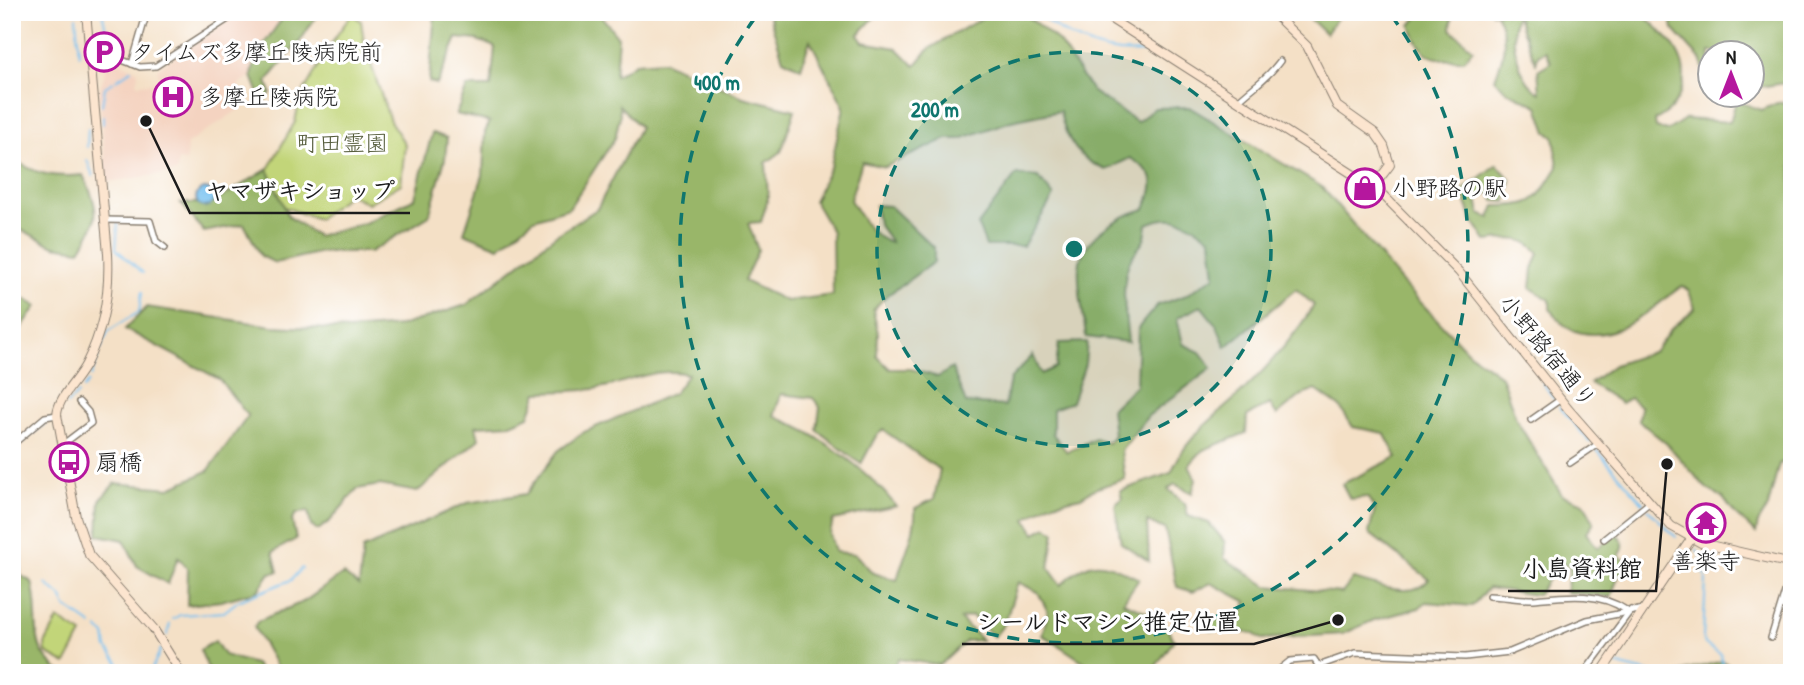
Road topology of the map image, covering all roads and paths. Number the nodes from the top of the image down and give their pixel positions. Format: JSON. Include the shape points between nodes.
{"nodes":[{"id":1,"x":86,"y":12,"type":"edge"},
{"id":2,"x":147,"y":12,"type":"edge"},
{"id":3,"x":239,"y":12,"type":"edge"},
{"id":4,"x":1100,"y":12,"type":"edge"},
{"id":5,"x":1272,"y":12,"type":"edge"},
{"id":6,"x":90,"y":59,"type":"junction"},
{"id":7,"x":1280,"y":61,"type":"dead end"},
{"id":8,"x":132,"y":64,"type":"junction"},
{"id":9,"x":1239,"y":100,"type":"junction"},
{"id":10,"x":1374,"y":186,"type":"junction"},
{"id":11,"x":105,"y":220,"type":"junction"},
{"id":12,"x":165,"y":248,"type":"dead end"},
{"id":13,"x":1561,"y":399,"type":"junction"},
{"id":14,"x":81,"y":407,"type":"dead end"},
{"id":15,"x":57,"y":415,"type":"junction"},
{"id":16,"x":1531,"y":420,"type":"dead end"},
{"id":17,"x":1598,"y":444,"type":"junction"},
{"id":18,"x":12,"y":445,"type":"edge"},
{"id":19,"x":62,"y":445,"type":"junction"},
{"id":20,"x":1570,"y":463,"type":"dead end"},
{"id":21,"x":1649,"y":503,"type":"junction"},
{"id":22,"x":1604,"y":538,"type":"dead end"},
{"id":23,"x":1691,"y":539,"type":"junction"},
{"id":24,"x":1792,"y":566,"type":"edge"},
{"id":25,"x":1489,"y":596,"type":"dead end"},
{"id":26,"x":1644,"y":609,"type":"junction"},
{"id":27,"x":1629,"y":610,"type":"junction"},
{"id":28,"x":1771,"y":638,"type":"dead end"},
{"id":29,"x":1321,"y":665,"type":"junction"},
{"id":30,"x":181,"y":673,"type":"edge"},
{"id":31,"x":1275,"y":673,"type":"edge"},
{"id":32,"x":1323,"y":673,"type":"edge"},
{"id":33,"x":1584,"y":673,"type":"edge"},
{"id":34,"x":1601,"y":673,"type":"edge"}],
"edges":[{"from":1,"to":6,"type":"street"},
{"from":2,"to":8,"type":"street"},
{"from":3,"to":8,"type":"street","via":[[162,64]]},
{"from":4,"to":9,"type":"street","name":"小野路宿通り"},
{"from":5,"to":10,"type":"street","via":[[1307,46],[1337,106],[1370,129],[1384,146],[1390,165]]},
{"from":6,"to":8,"type":"street","via":[[117,58]]},
{"from":6,"to":11,"type":"street"},
{"from":7,"to":9,"type":"street","via":[[1266,81]]},
{"from":9,"to":10,"type":"street","name":"小野路宿通り"},
{"from":10,"to":13,"type":"street","name":"小野路宿通り","via":[[1459,272]]},
{"from":11,"to":12,"type":"street","via":[[150,221],[156,241]]},
{"from":11,"to":15,"type":"street","via":[[109,274],[103,323],[87,363]]},
{"from":13,"to":16,"type":"street"},
{"from":13,"to":17,"type":"street","name":"小野路宿通り"},
{"from":14,"to":19,"type":"street","via":[[91,423]]},
{"from":15,"to":18,"type":"street","via":[[45,417]]},
{"from":15,"to":19,"type":"street"},
{"from":17,"to":20,"type":"street"},
{"from":17,"to":21,"type":"street","name":"小野路宿通り"},
{"from":19,"to":30,"type":"street","via":[[76,517],[89,555],[153,628]]},
{"from":21,"to":22,"type":"street"},
{"from":21,"to":23,"type":"street","name":"小野路宿通り"},
{"from":23,"to":24,"type":"street"},
{"from":23,"to":26,"type":"street"},
{"from":24,"to":28,"type":"street"},
{"from":25,"to":27,"type":"street","via":[[1589,597]]},
{"from":26,"to":27,"type":"street"},
{"from":26,"to":34,"type":"street"},
{"from":27,"to":29,"type":"street","via":[[1570,626],[1510,652],[1465,657],[1355,653]]},
{"from":27,"to":33,"type":"street"},
{"from":29,"to":31,"type":"street","via":[[1314,659],[1290,661]]},
{"from":29,"to":32,"type":"street"}]}
